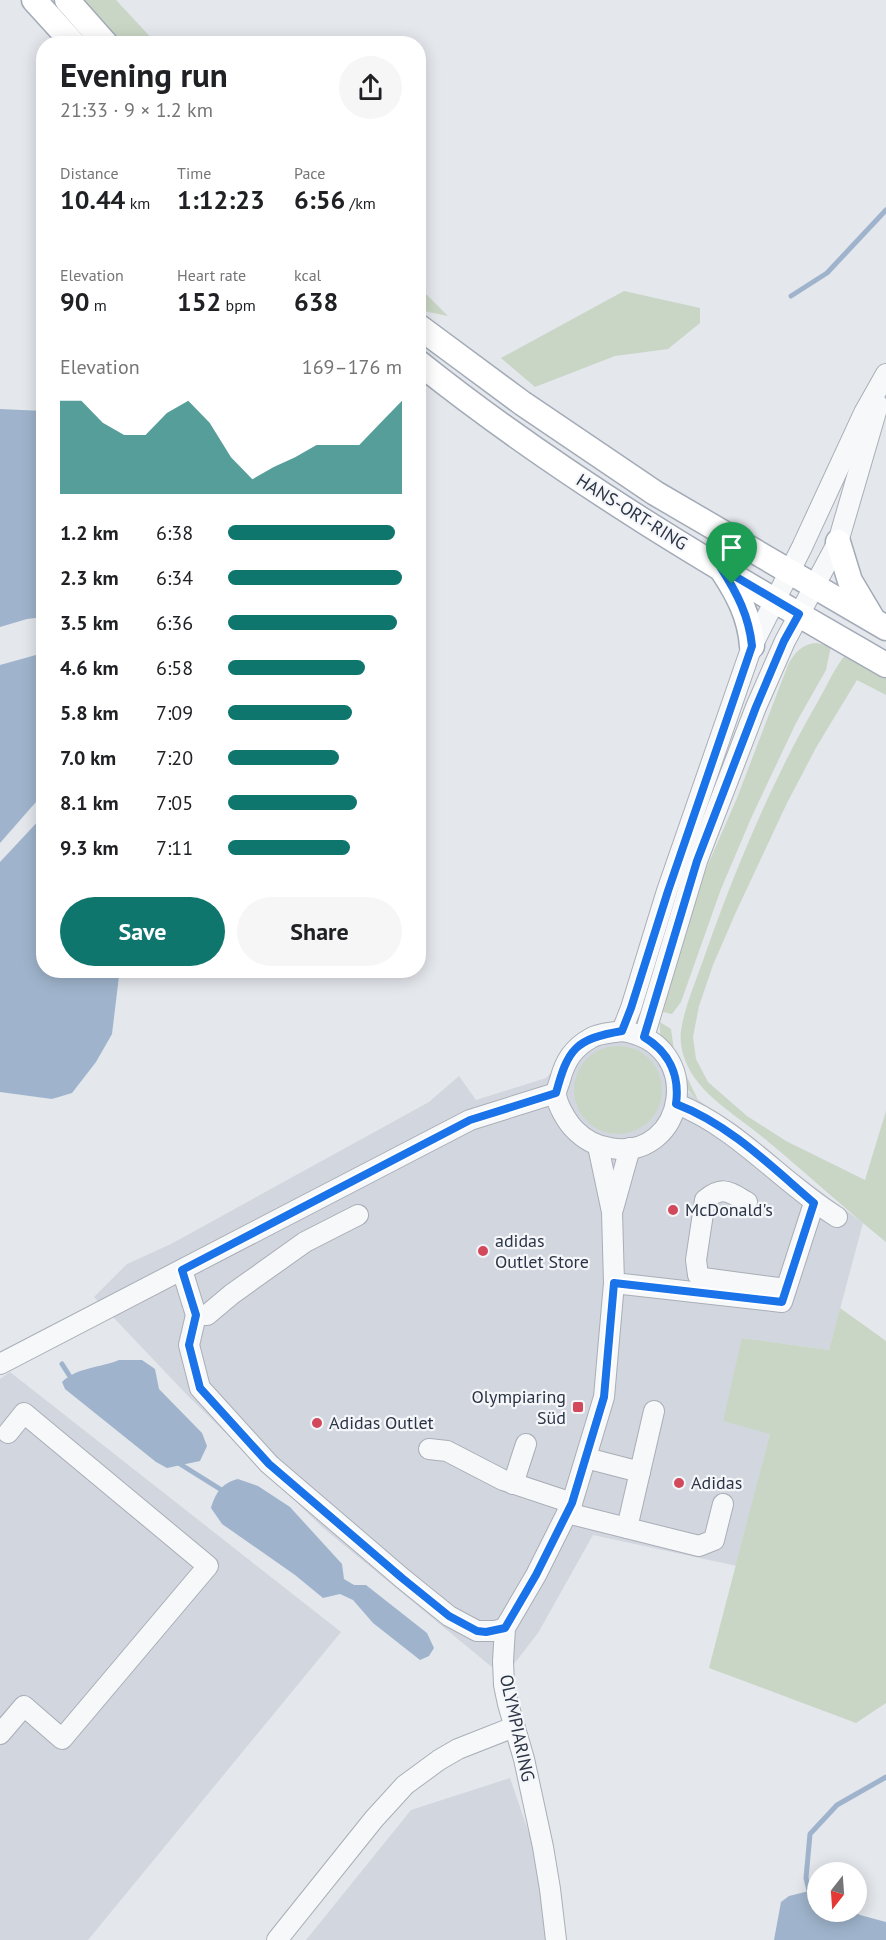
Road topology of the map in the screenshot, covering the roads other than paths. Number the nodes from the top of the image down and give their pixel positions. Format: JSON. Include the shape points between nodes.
{"nodes":[{"id":1,"x":34,"y":0,"type":"edge"},
{"id":2,"x":67,"y":0,"type":"edge"},
{"id":3,"x":67,"y":36,"type":"edge"},
{"id":4,"x":99,"y":36,"type":"edge"},
{"id":5,"x":426,"y":332,"type":"edge"},
{"id":6,"x":426,"y":368,"type":"edge"},
{"id":7,"x":886,"y":376,"type":"edge"},
{"id":8,"x":838,"y":542,"type":"junction"},
{"id":9,"x":721,"y":568,"type":"junction"},
{"id":10,"x":789,"y":572,"type":"junction"},
{"id":11,"x":814,"y":586,"type":"junction"},
{"id":12,"x":775,"y":600,"type":"junction"},
{"id":13,"x":799,"y":614,"type":"junction"},
{"id":14,"x":880,"y":624,"type":"edge"},
{"id":15,"x":752,"y":646,"type":"junction"},
{"id":16,"x":886,"y":665,"type":"edge"},
{"id":17,"x":622,"y":1031,"type":"junction"},
{"id":18,"x":644,"y":1037,"type":"junction"},
{"id":19,"x":556,"y":1093,"type":"junction"},
{"id":20,"x":676,"y":1104,"type":"junction"},
{"id":21,"x":598,"y":1146,"type":"junction"},
{"id":22,"x":630,"y":1148,"type":"junction"},
{"id":23,"x":747,"y":1202,"type":"dead end"},
{"id":24,"x":814,"y":1203,"type":"junction"},
{"id":25,"x":612,"y":1212,"type":"junction"},
{"id":26,"x":358,"y":1215,"type":"dead end"},
{"id":27,"x":837,"y":1217,"type":"dead end"},
{"id":28,"x":182,"y":1270,"type":"junction"},
{"id":29,"x":614,"y":1283,"type":"junction"},
{"id":30,"x":786,"y":1289,"type":"junction"},
{"id":31,"x":196,"y":1315,"type":"junction"},
{"id":32,"x":0,"y":1364,"type":"edge"},
{"id":33,"x":654,"y":1411,"type":"dead end"},
{"id":34,"x":3,"y":1433,"type":"edge"},
{"id":35,"x":521,"y":1443,"type":"dead end"},
{"id":36,"x":429,"y":1449,"type":"dead end"},
{"id":37,"x":586,"y":1458,"type":"junction"},
{"id":38,"x":640,"y":1472,"type":"junction"},
{"id":39,"x":508,"y":1482,"type":"junction"},
{"id":40,"x":723,"y":1504,"type":"dead end"},
{"id":41,"x":569,"y":1508,"type":"junction"},
{"id":42,"x":627,"y":1528,"type":"junction"},
{"id":43,"x":505,"y":1628,"type":"junction"},
{"id":44,"x":514,"y":1727,"type":"junction"},
{"id":45,"x":0,"y":1734,"type":"edge"},
{"id":46,"x":277,"y":1940,"type":"edge"},
{"id":47,"x":556,"y":1940,"type":"edge"}],
"edges":[{"from":1,"to":3,"type":"main road"},
{"from":2,"to":4,"type":"main road"},
{"from":5,"to":10,"type":"main road","name":"HANS-ORT-RING","via":[[655,493]]},
{"from":6,"to":9,"type":"main road","name":"HANS-ORT-RING","via":[[569,472]]},
{"from":7,"to":8,"type":"street"},
{"from":7,"to":10,"type":"street","via":[[864,413]]},
{"from":8,"to":11,"type":"street"},
{"from":8,"to":14,"type":"main road","via":[[850,581]]},
{"from":9,"to":12,"type":"main road","name":"HANS-ORT-RING"},
{"from":9,"to":15,"type":"main road","via":[[748,618]]},
{"from":10,"to":11,"type":"main road","name":"HANS-ORT-RING"},
{"from":10,"to":12,"type":"street"},
{"from":11,"to":13,"type":"street"},
{"from":11,"to":14,"type":"main road","name":"HANS-ORT-RING"},
{"from":12,"to":13,"type":"main road","name":"HANS-ORT-RING"},
{"from":12,"to":15,"type":"street"},
{"from":13,"to":16,"type":"main road","name":"HANS-ORT-RING"},
{"from":13,"to":18,"type":"street","via":[[756,707],[697,861]]},
{"from":15,"to":17,"type":"street"},
{"from":17,"to":18,"type":"street"},
{"from":17,"to":19,"type":"street","via":[[593,1036],[577,1047],[563,1068]]},
{"from":18,"to":20,"type":"street","via":[[671,1062],[678,1084]]},
{"from":19,"to":21,"type":"street","via":[[570,1125]]},
{"from":19,"to":28,"type":"street","via":[[470,1120]]},
{"from":20,"to":22,"type":"street","via":[[653,1139]]},
{"from":20,"to":24,"type":"street","via":[[697,1112],[747,1147]]},
{"from":21,"to":22,"type":"street"},
{"from":21,"to":25,"type":"street","name":"OLYMPIARING"},
{"from":22,"to":25,"type":"street","name":"OLYMPIARING"},
{"from":23,"to":30,"type":"street","via":[[727,1191],[715,1192],[705,1200],[696,1260],[698,1275]]},
{"from":24,"to":27,"type":"street"},
{"from":24,"to":30,"type":"street"},
{"from":25,"to":29,"type":"street","name":"OLYMPIARING"},
{"from":26,"to":31,"type":"street","via":[[306,1242],[207,1315]]},
{"from":28,"to":31,"type":"street"},
{"from":28,"to":32,"type":"street"},
{"from":29,"to":30,"type":"street","via":[[782,1302]]},
{"from":29,"to":37,"type":"street","name":"OLYMPIARING","via":[[604,1397]]},
{"from":31,"to":43,"type":"street","via":[[189,1345],[200,1388],[269,1464],[449,1616],[477,1631]]},
{"from":33,"to":38,"type":"street"},
{"from":34,"to":45,"type":"street","via":[[24,1413],[208,1566],[62,1739],[24,1706]]},
{"from":35,"to":39,"type":"street"},
{"from":36,"to":39,"type":"street","via":[[447,1450]]},
{"from":37,"to":38,"type":"street"},
{"from":37,"to":41,"type":"street","name":"OLYMPIARING"},
{"from":38,"to":42,"type":"street"},
{"from":39,"to":41,"type":"street"},
{"from":40,"to":42,"type":"street","via":[[714,1540],[699,1546]]},
{"from":41,"to":42,"type":"street"},
{"from":41,"to":43,"type":"street","name":"OLYMPIARING"},
{"from":43,"to":44,"type":"street","name":"OLYMPIARING","via":[[504,1685]]},
{"from":44,"to":46,"type":"street","via":[[458,1749],[405,1785]]},
{"from":44,"to":47,"type":"street","name":"OLYMPIARING","via":[[543,1847]]}]}
